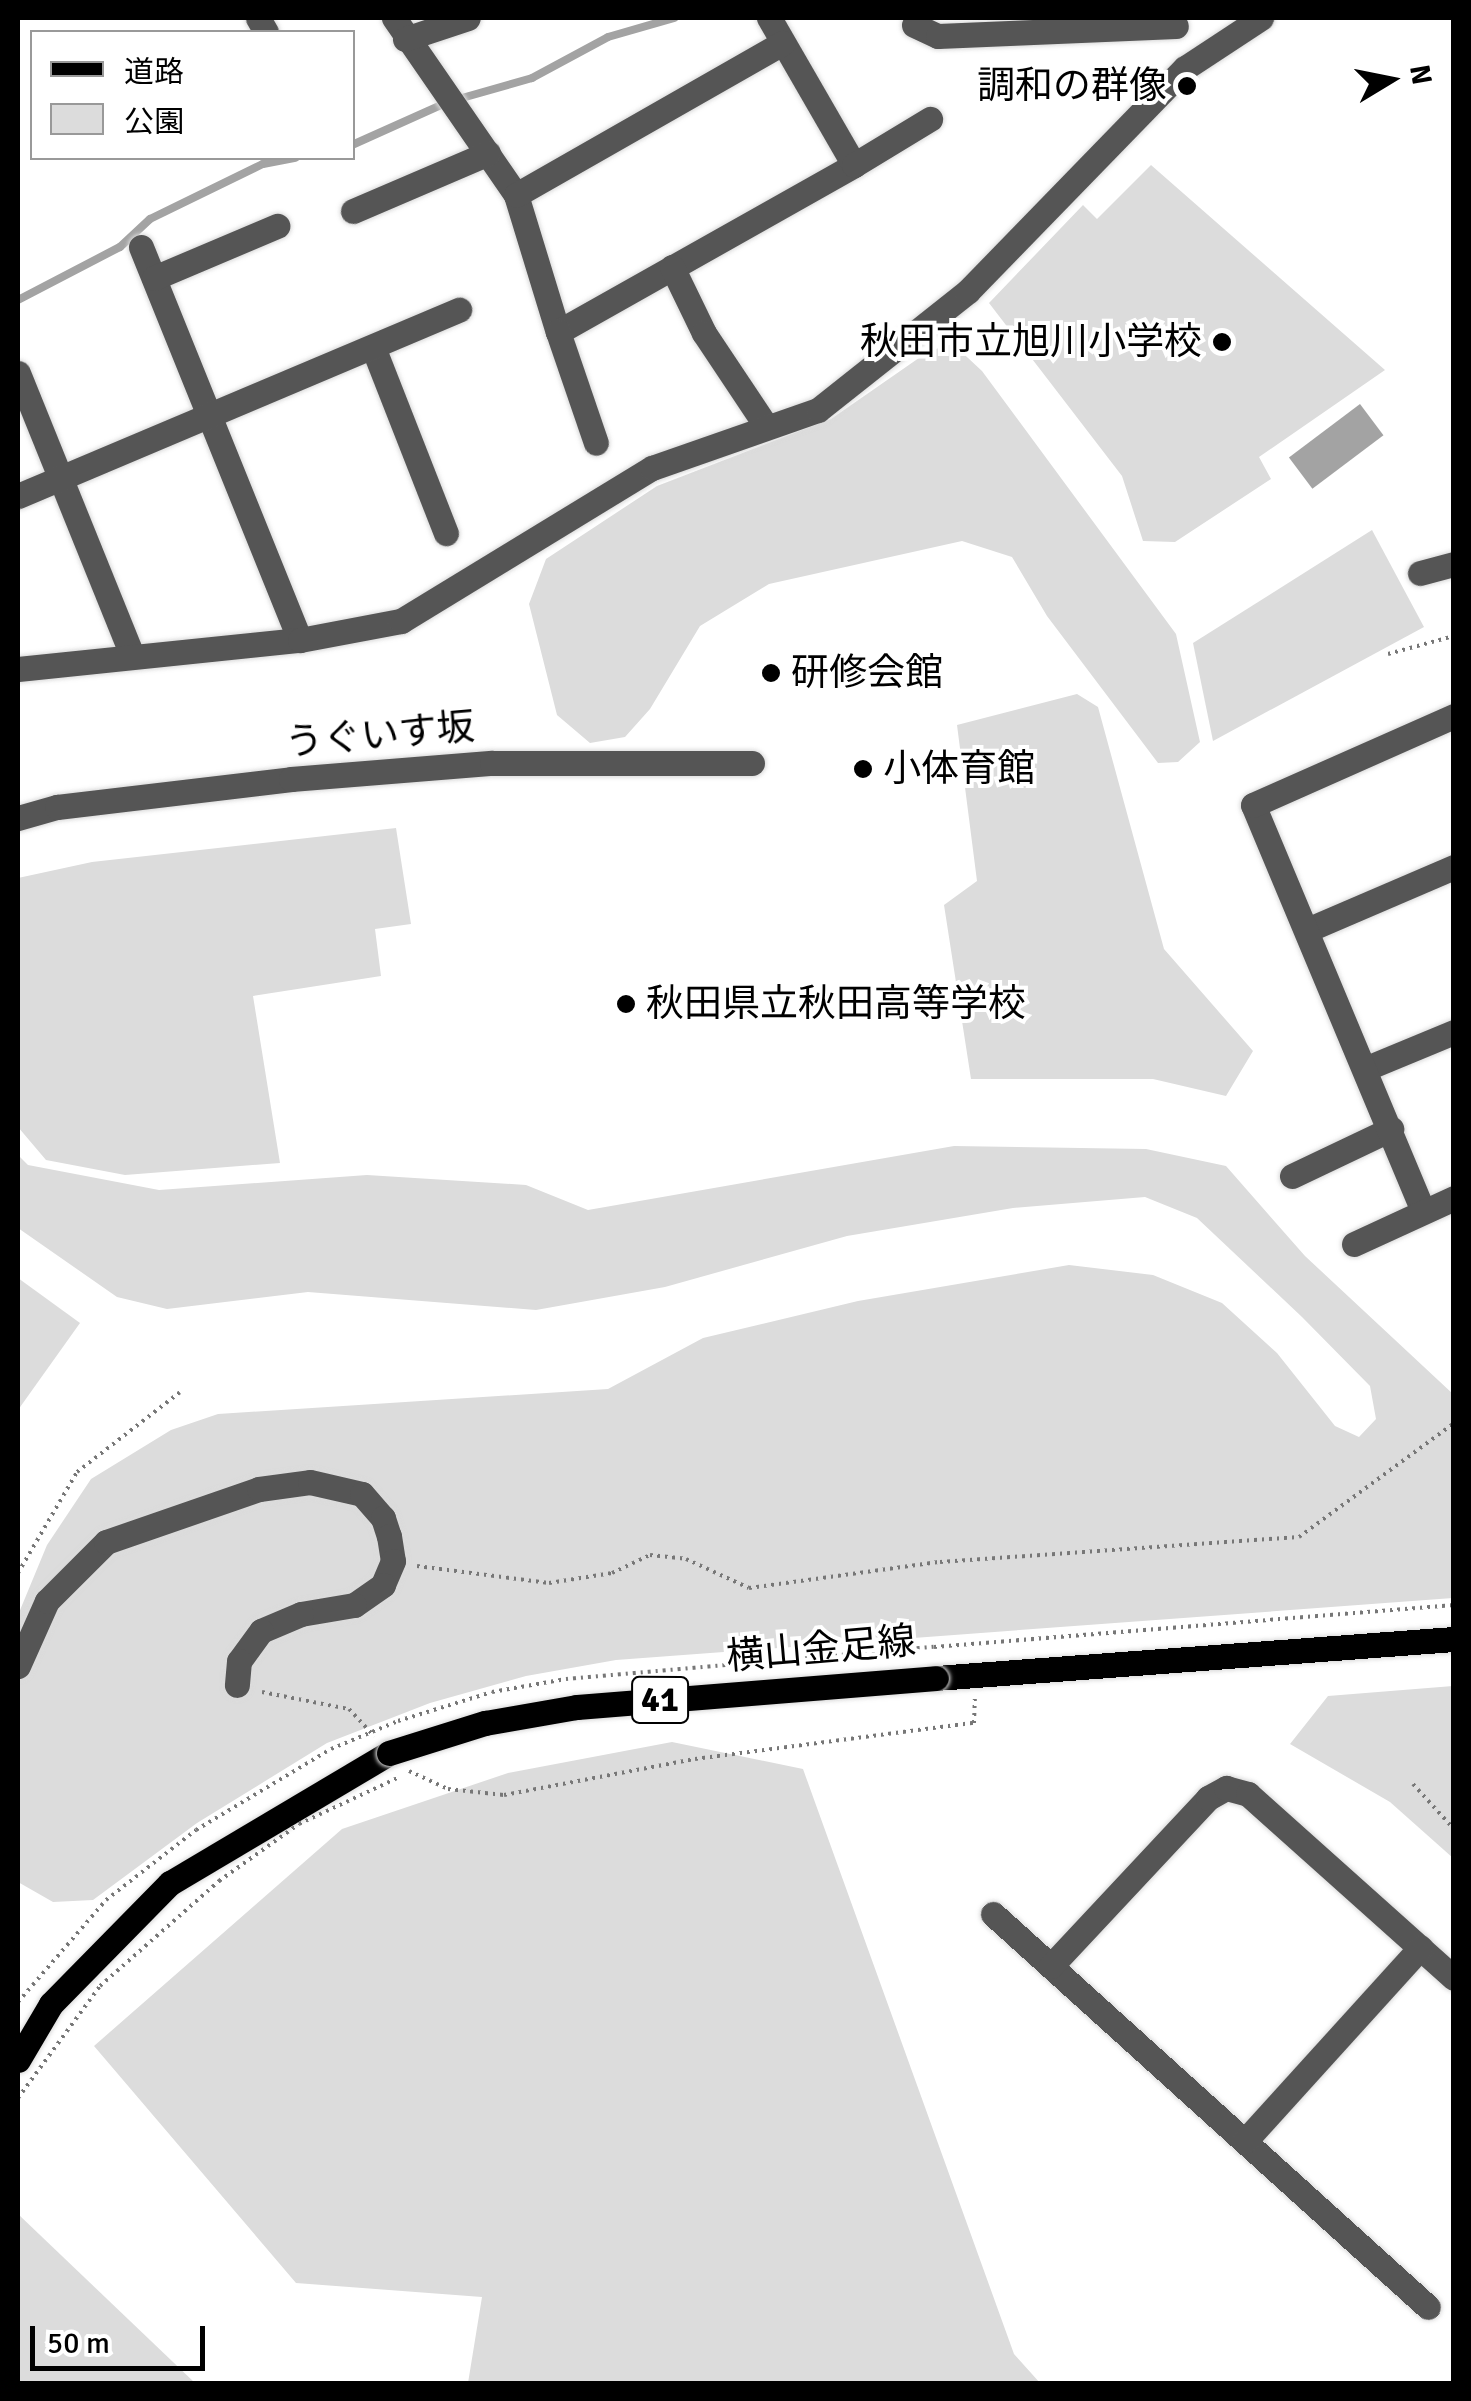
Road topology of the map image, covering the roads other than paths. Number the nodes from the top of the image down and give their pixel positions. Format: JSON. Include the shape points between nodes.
{"nodes":[{"id":1,"x":468,"y":18,"type":"edge"},
{"id":2,"x":769,"y":18,"type":"edge"},
{"id":3,"x":1261,"y":18,"type":"edge"},
{"id":4,"x":1175,"y":22,"type":"edge"},
{"id":5,"x":914,"y":25,"type":"dead end"},
{"id":6,"x":400,"y":28,"type":"edge"},
{"id":7,"x":783,"y":43,"type":"junction"},
{"id":8,"x":1185,"y":68,"type":"junction"},
{"id":9,"x":930,"y":119,"type":"dead end"},
{"id":10,"x":488,"y":153,"type":"junction"},
{"id":11,"x":854,"y":165,"type":"junction"},
{"id":12,"x":516,"y":195,"type":"junction"},
{"id":13,"x":353,"y":210,"type":"dead end"},
{"id":14,"x":277,"y":226,"type":"dead end"},
{"id":15,"x":141,"y":246,"type":"dead end"},
{"id":16,"x":672,"y":267,"type":"junction"},
{"id":17,"x":154,"y":278,"type":"junction"},
{"id":18,"x":459,"y":310,"type":"dead end"},
{"id":19,"x":558,"y":332,"type":"junction"},
{"id":20,"x":373,"y":347,"type":"junction"},
{"id":21,"x":18,"y":373,"type":"edge"},
{"id":22,"x":211,"y":416,"type":"junction"},
{"id":23,"x":766,"y":426,"type":"junction"},
{"id":24,"x":596,"y":443,"type":"dead end"},
{"id":25,"x":64,"y":477,"type":"junction"},
{"id":26,"x":18,"y":496,"type":"edge"},
{"id":27,"x":446,"y":533,"type":"dead end"},
{"id":28,"x":1454,"y":564,"type":"edge"},
{"id":29,"x":1420,"y":573,"type":"dead end"},
{"id":30,"x":300,"y":640,"type":"junction"},
{"id":31,"x":131,"y":652,"type":"junction"},
{"id":32,"x":18,"y":669,"type":"edge"},
{"id":33,"x":1454,"y":716,"type":"edge"},
{"id":34,"x":752,"y":764,"type":"dead end"},
{"id":35,"x":18,"y":818,"type":"edge"},
{"id":36,"x":1454,"y":867,"type":"edge"},
{"id":37,"x":1307,"y":930,"type":"junction"},
{"id":38,"x":1454,"y":1032,"type":"edge"},
{"id":39,"x":1367,"y":1068,"type":"junction"},
{"id":40,"x":1391,"y":1129,"type":"junction"},
{"id":41,"x":1292,"y":1176,"type":"dead end"},
{"id":42,"x":1454,"y":1198,"type":"edge"},
{"id":43,"x":1423,"y":1210,"type":"junction"},
{"id":44,"x":1354,"y":1244,"type":"dead end"},
{"id":45,"x":1454,"y":1639,"type":"edge"},
{"id":46,"x":18,"y":1666,"type":"edge"},
{"id":47,"x":237,"y":1685,"type":"road end"},
{"id":48,"x":994,"y":1914,"type":"dead end"},
{"id":49,"x":1420,"y":1948,"type":"junction"},
{"id":50,"x":1051,"y":1966,"type":"junction"},
{"id":51,"x":1454,"y":1978,"type":"edge"},
{"id":52,"x":18,"y":2060,"type":"edge"},
{"id":53,"x":1245,"y":2141,"type":"junction"},
{"id":54,"x":1428,"y":2307,"type":"dead end"}],
"edges":[{"from":1,"to":6,"type":"street"},
{"from":2,"to":7,"type":"street"},
{"from":3,"to":8,"type":"street"},
{"from":4,"to":5,"type":"street","via":[[938,36]]},
{"from":4,"to":8,"type":"street"},
{"from":6,"to":10,"type":"street"},
{"from":7,"to":11,"type":"street"},
{"from":7,"to":12,"type":"street"},
{"from":8,"to":23,"type":"street","via":[[936,320],[818,410]]},
{"from":9,"to":11,"type":"street"},
{"from":10,"to":12,"type":"street"},
{"from":10,"to":13,"type":"street"},
{"from":11,"to":16,"type":"street"},
{"from":12,"to":19,"type":"street"},
{"from":14,"to":17,"type":"street"},
{"from":15,"to":17,"type":"street"},
{"from":16,"to":19,"type":"street"},
{"from":16,"to":23,"type":"street","via":[[704,333]]},
{"from":17,"to":22,"type":"street"},
{"from":18,"to":20,"type":"street"},
{"from":19,"to":24,"type":"street"},
{"from":20,"to":22,"type":"street"},
{"from":20,"to":27,"type":"street"},
{"from":21,"to":25,"type":"street"},
{"from":22,"to":25,"type":"street"},
{"from":22,"to":30,"type":"street"},
{"from":23,"to":30,"type":"street","via":[[652,468],[401,622]]},
{"from":25,"to":26,"type":"street"},
{"from":25,"to":31,"type":"street"},
{"from":28,"to":29,"type":"street"},
{"from":30,"to":31,"type":"street"},
{"from":31,"to":32,"type":"street"},
{"from":33,"to":37,"type":"street","via":[[1253,805]]},
{"from":34,"to":35,"type":"street","name":"うぐいす坂","via":[[492,763],[57,806]]},
{"from":36,"to":37,"type":"street"},
{"from":37,"to":39,"type":"street"},
{"from":38,"to":39,"type":"street"},
{"from":39,"to":40,"type":"street"},
{"from":40,"to":41,"type":"street"},
{"from":40,"to":43,"type":"street"},
{"from":42,"to":43,"type":"street"},
{"from":43,"to":44,"type":"street"},
{"from":45,"to":52,"type":"main road","name":"横山金足線","number":"41","bridge":true,"via":[[577,1707],[486,1723],[389,1753],[170,1883],[51,2004]]},
{"from":46,"to":47,"type":"street","via":[[47,1601],[106,1542],[258,1489],[323,1483],[362,1494],[383,1518],[393,1560],[382,1584],[354,1605],[302,1614],[261,1631],[239,1661]]},
{"from":48,"to":50,"type":"street"},
{"from":49,"to":50,"type":"street","via":[[1248,1794],[1226,1788],[1208,1798]]},
{"from":49,"to":51,"type":"street"},
{"from":49,"to":53,"type":"street"},
{"from":50,"to":53,"type":"street"},
{"from":53,"to":54,"type":"street"}]}
